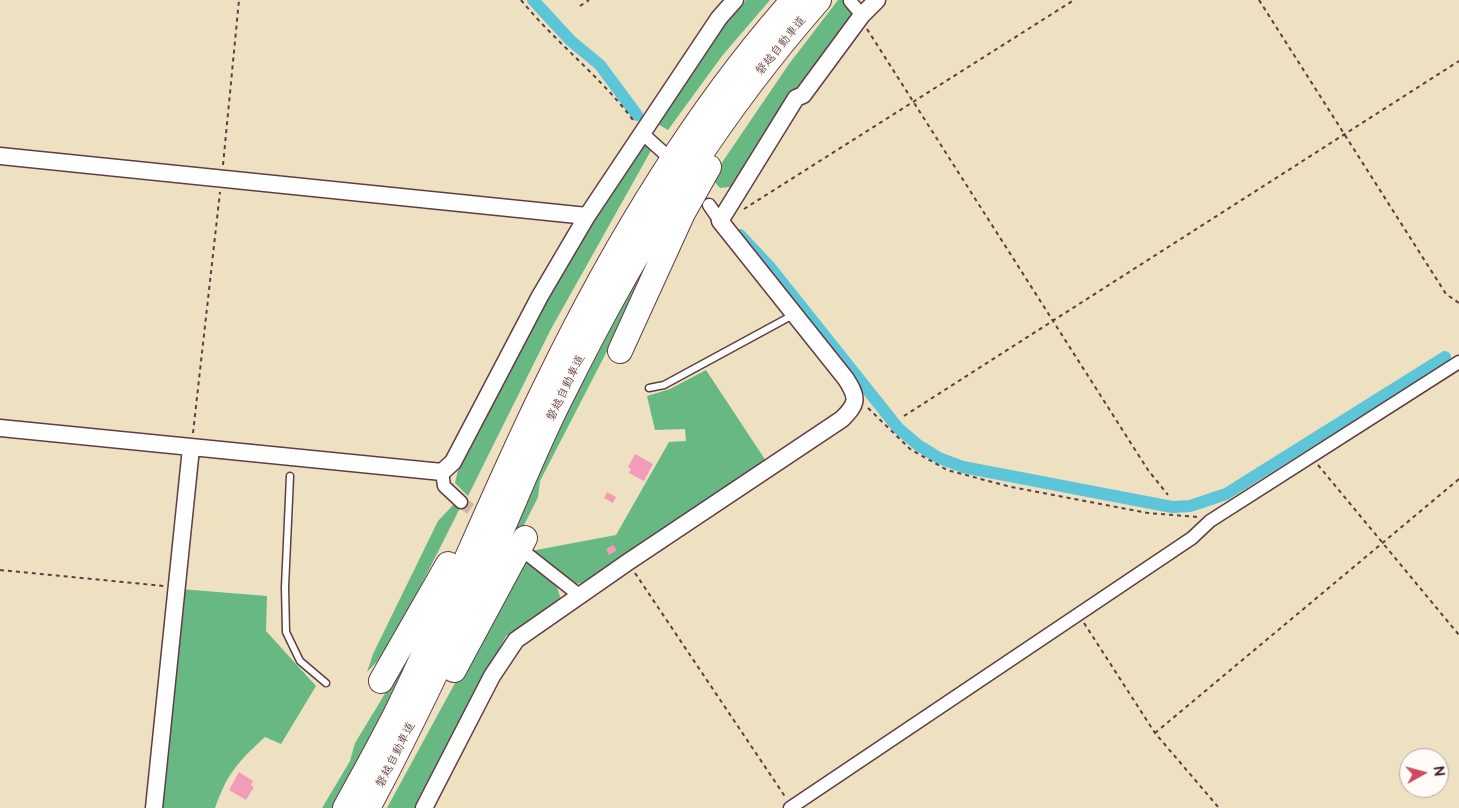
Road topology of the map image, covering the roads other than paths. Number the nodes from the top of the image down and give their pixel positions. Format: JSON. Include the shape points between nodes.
{"nodes":[{"id":1,"x":735,"y":0,"type":"edge"},
{"id":2,"x":793,"y":0,"type":"edge"},
{"id":3,"x":819,"y":0,"type":"edge"},
{"id":4,"x":826,"y":0,"type":"edge"},
{"id":5,"x":877,"y":0,"type":"edge"},
{"id":6,"x":850,"y":1,"type":"dead end"},
{"id":7,"x":862,"y":15,"type":"junction"},
{"id":8,"x":643,"y":134,"type":"junction"},
{"id":9,"x":664,"y":154,"type":"dead end"},
{"id":10,"x":0,"y":156,"type":"edge"},
{"id":11,"x":709,"y":205,"type":"dead end"},
{"id":12,"x":587,"y":216,"type":"junction"},
{"id":13,"x":722,"y":217,"type":"junction"},
{"id":14,"x":793,"y":316,"type":"junction"},
{"id":15,"x":620,"y":351,"type":"dead end"},
{"id":16,"x":1459,"y":362,"type":"edge"},
{"id":17,"x":546,"y":384,"type":"junction"},
{"id":18,"x":649,"y":388,"type":"dead end"},
{"id":19,"x":0,"y":428,"type":"edge"},
{"id":20,"x":192,"y":448,"type":"junction"},
{"id":21,"x":442,"y":472,"type":"junction"},
{"id":22,"x":290,"y":476,"type":"dead end"},
{"id":23,"x":461,"y":502,"type":"tunnel mouth"},
{"id":24,"x":526,"y":546,"type":"joint"},
{"id":25,"x":579,"y":595,"type":"junction"},
{"id":26,"x":381,"y":682,"type":"dead end"},
{"id":27,"x":326,"y":683,"type":"dead end"},
{"id":28,"x":791,"y":807,"type":"edge"},
{"id":29,"x":154,"y":808,"type":"edge"},
{"id":30,"x":345,"y":808,"type":"edge"},
{"id":31,"x":369,"y":808,"type":"edge"},
{"id":32,"x":424,"y":808,"type":"edge"}],
"edges":[{"from":1,"to":8,"type":"street","via":[[719,18]]},
{"from":2,"to":17,"type":"highway","name":"磐越自動車道","via":[[727,84],[654,188],[582,312]]},
{"from":3,"to":31,"type":"highway","name":"磐越自動車道","via":[[707,144],[627,271],[564,392],[432,681]]},
{"from":4,"to":15,"type":"highway","via":[[718,151],[683,213]]},
{"from":5,"to":7,"type":"street"},
{"from":6,"to":7,"type":"street"},
{"from":7,"to":13,"type":"street","via":[[803,95],[796,98]]},
{"from":8,"to":9,"type":"street"},
{"from":8,"to":12,"type":"street"},
{"from":10,"to":12,"type":"street"},
{"from":11,"to":13,"type":"street"},
{"from":12,"to":21,"type":"street","via":[[540,296],[453,462]]},
{"from":13,"to":14,"type":"street"},
{"from":14,"to":18,"type":"lane","via":[[664,385]]},
{"from":14,"to":25,"type":"street","via":[[846,379],[856,401],[852,409],[842,419]]},
{"from":16,"to":28,"type":"street","via":[[1210,520],[1192,538]]},
{"from":17,"to":26,"type":"highway","via":[[504,453],[430,598]]},
{"from":17,"to":30,"type":"highway","name":"磐越自動車道","via":[[398,709]]},
{"from":19,"to":20,"type":"street"},
{"from":20,"to":21,"type":"street"},
{"from":20,"to":29,"type":"street"},
{"from":21,"to":23,"type":"street","via":[[444,486]]},
{"from":22,"to":27,"type":"lane","via":[[286,632],[300,661]]},
{"from":24,"to":25,"type":"street"},
{"from":24,"to":31,"type":"highway","via":[[398,773]]},
{"from":25,"to":32,"type":"street","via":[[528,630],[504,656]]}]}
